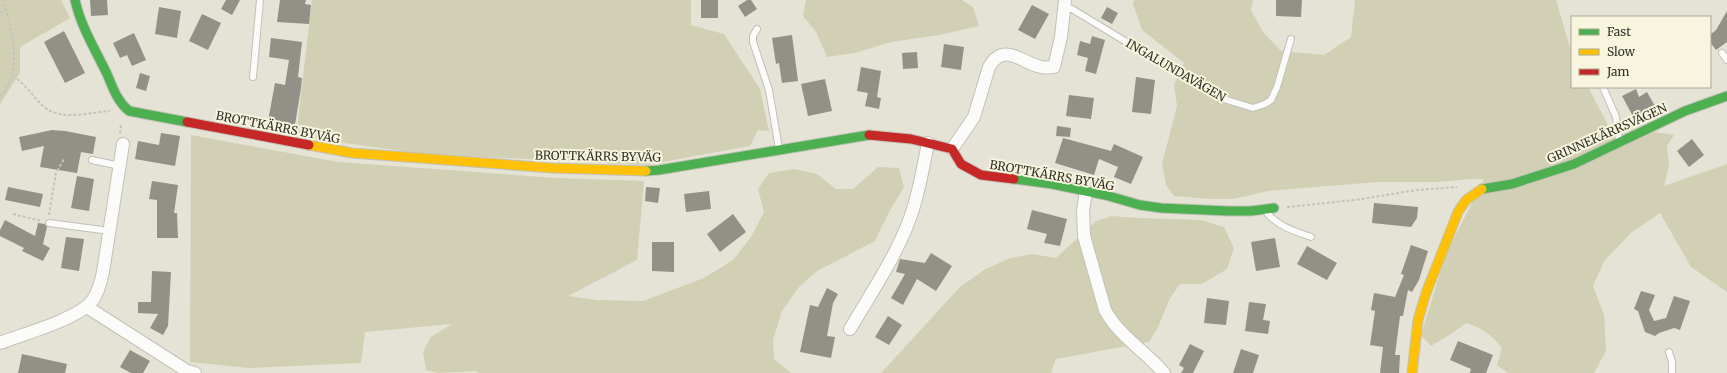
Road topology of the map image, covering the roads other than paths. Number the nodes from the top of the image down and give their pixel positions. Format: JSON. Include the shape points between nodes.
{"nodes":[{"id":1,"x":75,"y":0,"type":"edge"},
{"id":2,"x":260,"y":0,"type":"edge"},
{"id":3,"x":1064,"y":4,"type":"edge"},
{"id":4,"x":757,"y":29,"type":"dead end"},
{"id":5,"x":1291,"y":39,"type":"dead end"},
{"id":6,"x":1722,"y":53,"type":"dead end"},
{"id":7,"x":1727,"y":60,"type":"edge"},
{"id":8,"x":254,"y":77,"type":"dead end"},
{"id":9,"x":1603,"y":88,"type":"edge"},
{"id":10,"x":1727,"y":96,"type":"edge"},
{"id":11,"x":122,"y":140,"type":"road end"},
{"id":12,"x":928,"y":143,"type":"junction"},
{"id":13,"x":1619,"y":143,"type":"junction"},
{"id":14,"x":780,"y":149,"type":"junction"},
{"id":15,"x":952,"y":149,"type":"junction"},
{"id":16,"x":92,"y":160,"type":"dead end"},
{"id":17,"x":120,"y":166,"type":"junction"},
{"id":18,"x":1086,"y":191,"type":"junction"},
{"id":19,"x":1274,"y":208,"type":"road end"},
{"id":20,"x":1264,"y":209,"type":"junction"},
{"id":21,"x":49,"y":223,"type":"road end"},
{"id":22,"x":110,"y":231,"type":"junction"},
{"id":23,"x":1311,"y":238,"type":"dead end"},
{"id":24,"x":87,"y":306,"type":"junction"},
{"id":25,"x":850,"y":329,"type":"dead end"},
{"id":26,"x":0,"y":343,"type":"edge"},
{"id":27,"x":1669,"y":352,"type":"dead end"},
{"id":28,"x":189,"y":372,"type":"edge"},
{"id":29,"x":1164,"y":373,"type":"edge"},
{"id":30,"x":1412,"y":373,"type":"edge"},
{"id":31,"x":1672,"y":373,"type":"edge"}],
"edges":[{"from":1,"to":14,"type":"street","name":"BROTTKÄRRS BYVÄG","via":[[76,10],[88,41],[119,101],[129,111],[141,115],[352,153],[558,168],[659,170]]},
{"from":2,"to":8,"type":"lane"},
{"from":3,"to":5,"type":"lane","name":"INGALUNDAVÄGEN","via":[[1190,80],[1227,100],[1253,108],[1271,100]]},
{"from":3,"to":15,"type":"street","via":[[1054,67],[1041,67],[1005,54],[993,60],[974,117]]},
{"from":4,"to":14,"type":"lane","via":[[753,42],[769,90]]},
{"from":6,"to":7,"type":"lane"},
{"from":9,"to":13,"type":"lane","via":[[1616,117]]},
{"from":10,"to":13,"type":"street","name":"GRINNEKÄRRSVÄGEN","via":[[1685,111]]},
{"from":11,"to":17,"type":"street"},
{"from":12,"to":14,"type":"street","name":"BROTTKÄRRS BYVÄG","via":[[912,138],[866,134]]},
{"from":12,"to":15,"type":"street","name":"BROTTKÄRRS BYVÄG"},
{"from":12,"to":25,"type":"street","via":[[910,218],[890,260]]},
{"from":13,"to":30,"type":"street","name":"GRINNEKÄRRSVÄGEN","via":[[1574,164],[1529,180],[1480,189],[1466,200],[1458,212],[1426,293],[1418,320]]},
{"from":15,"to":18,"type":"street","name":"BROTTKÄRRS BYVÄG","via":[[961,164],[980,174]]},
{"from":16,"to":17,"type":"lane"},
{"from":17,"to":22,"type":"street"},
{"from":18,"to":20,"type":"street","name":"BROTTKÄRRS BYVÄG","via":[[1161,208],[1228,212]]},
{"from":18,"to":29,"type":"street","via":[[1083,211],[1084,236],[1105,310],[1113,323]]},
{"from":19,"to":20,"type":"street","name":"BROTTKÄRRS BYVÄG"},
{"from":20,"to":23,"type":"lane","via":[[1273,220]]},
{"from":21,"to":22,"type":"lane"},
{"from":22,"to":24,"type":"street","via":[[100,284]]},
{"from":24,"to":26,"type":"street","via":[[61,320]]},
{"from":24,"to":28,"type":"street"},
{"from":27,"to":31,"type":"lane"}]}
